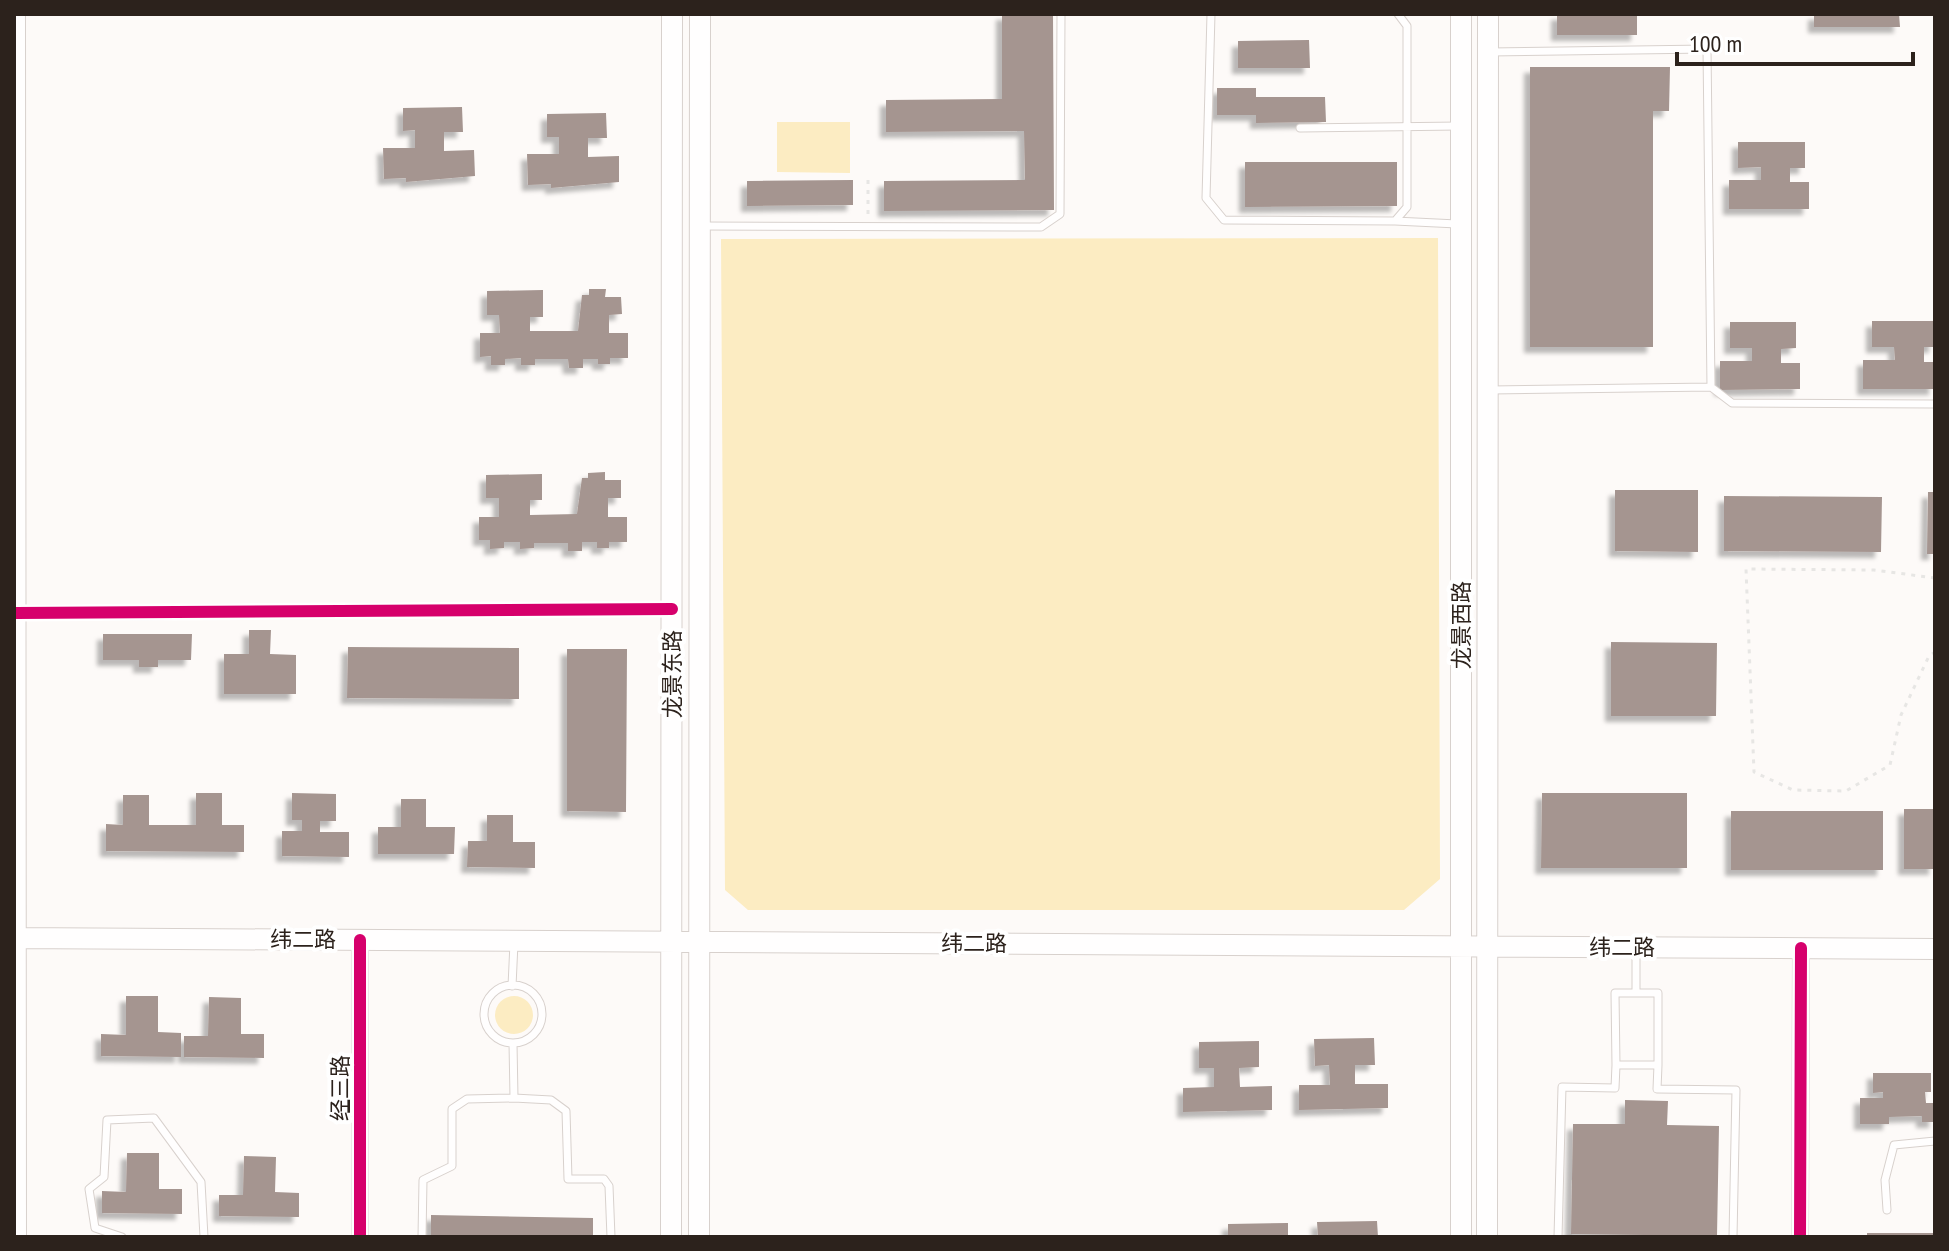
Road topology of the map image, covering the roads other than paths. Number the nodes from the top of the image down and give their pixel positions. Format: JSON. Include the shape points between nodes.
{"nodes":[{"id":1,"x":15,"y":14,"type":"edge"},
{"id":2,"x":672,"y":14,"type":"edge"},
{"id":3,"x":700,"y":14,"type":"edge"},
{"id":4,"x":1061,"y":14,"type":"edge"},
{"id":5,"x":1211,"y":14,"type":"edge"},
{"id":6,"x":1398,"y":14,"type":"edge"},
{"id":7,"x":1461,"y":14,"type":"edge"},
{"id":8,"x":1488,"y":14,"type":"edge"},
{"id":9,"x":1488,"y":52,"type":"junction"},
{"id":10,"x":1461,"y":126,"type":"junction"},
{"id":11,"x":1408,"y":127,"type":"junction"},
{"id":12,"x":1300,"y":128,"type":"dead end"},
{"id":13,"x":1395,"y":221,"type":"junction"},
{"id":14,"x":1461,"y":224,"type":"junction"},
{"id":15,"x":700,"y":226,"type":"junction"},
{"id":16,"x":15,"y":364,"type":"edge"},
{"id":17,"x":1711,"y":387,"type":"junction"},
{"id":18,"x":1487,"y":390,"type":"junction"},
{"id":19,"x":1935,"y":404,"type":"edge"},
{"id":20,"x":672,"y":609,"type":"junction"},
{"id":21,"x":16,"y":613,"type":"edge"},
{"id":22,"x":15,"y":938,"type":"edge"},
{"id":23,"x":360,"y":940,"type":"junction"},
{"id":24,"x":514,"y":940,"type":"junction"},
{"id":25,"x":672,"y":942,"type":"junction"},
{"id":26,"x":700,"y":942,"type":"junction"},
{"id":27,"x":1461,"y":946,"type":"junction"},
{"id":28,"x":1487,"y":946,"type":"junction"},
{"id":29,"x":1636,"y":947,"type":"junction"},
{"id":30,"x":1801,"y":948,"type":"junction"},
{"id":31,"x":1935,"y":949,"type":"edge"},
{"id":32,"x":512,"y":986,"type":"junction"},
{"id":33,"x":1636,"y":993,"type":"junction"},
{"id":34,"x":513,"y":1043,"type":"junction"},
{"id":35,"x":1616,"y":1065,"type":"junction"},
{"id":36,"x":1658,"y":1065,"type":"junction"},
{"id":37,"x":514,"y":1098,"type":"junction"},
{"id":38,"x":1935,"y":1141,"type":"edge"},
{"id":39,"x":1887,"y":1210,"type":"dead end"},
{"id":40,"x":16,"y":1237,"type":"edge"},
{"id":41,"x":122,"y":1237,"type":"edge"},
{"id":42,"x":204,"y":1237,"type":"edge"},
{"id":43,"x":360,"y":1237,"type":"edge"},
{"id":44,"x":422,"y":1237,"type":"edge"},
{"id":45,"x":611,"y":1237,"type":"edge"},
{"id":46,"x":671,"y":1237,"type":"edge"},
{"id":47,"x":699,"y":1237,"type":"edge"},
{"id":48,"x":1461,"y":1237,"type":"edge"},
{"id":49,"x":1487,"y":1237,"type":"edge"},
{"id":50,"x":1558,"y":1237,"type":"edge"},
{"id":51,"x":1733,"y":1237,"type":"edge"},
{"id":52,"x":1800,"y":1237,"type":"edge"}],
"edges":[{"from":1,"to":16,"type":"main road"},
{"from":2,"to":20,"type":"main road","name":"龙景东路"},
{"from":3,"to":15,"type":"main road","name":"龙景东路"},
{"from":4,"to":15,"type":"lane","via":[[1060,214],[1041,227]]},
{"from":5,"to":13,"type":"lane","via":[[1206,198],[1224,220]]},
{"from":6,"to":11,"type":"lane","via":[[1407,26]]},
{"from":7,"to":10,"type":"main road","name":"龙景西路"},
{"from":8,"to":9,"type":"main road","name":"龙景西路"},
{"from":9,"to":17,"type":"lane","via":[[1707,49]]},
{"from":9,"to":18,"type":"main road","name":"龙景西路"},
{"from":10,"to":11,"type":"lane"},
{"from":10,"to":14,"type":"main road","name":"龙景西路"},
{"from":11,"to":12,"type":"lane"},
{"from":11,"to":13,"type":"lane","via":[[1407,207]]},
{"from":13,"to":14,"type":"lane"},
{"from":14,"to":27,"type":"main road","name":"龙景西路"},
{"from":15,"to":26,"type":"main road","name":"龙景东路"},
{"from":16,"to":21,"type":"main road"},
{"from":17,"to":18,"type":"lane"},
{"from":17,"to":19,"type":"lane","via":[[1732,403]]},
{"from":18,"to":28,"type":"main road","name":"龙景西路"},
{"from":20,"to":21,"type":"street"},
{"from":20,"to":25,"type":"main road","name":"龙景东路"},
{"from":21,"to":22,"type":"main road"},
{"from":22,"to":23,"type":"main road","name":"纬二路"},
{"from":22,"to":40,"type":"main road"},
{"from":23,"to":24,"type":"main road","name":"纬二路"},
{"from":23,"to":43,"type":"street","name":"经三路"},
{"from":24,"to":25,"type":"main road","name":"纬二路"},
{"from":24,"to":32,"type":"lane"},
{"from":25,"to":26,"type":"main road","name":"纬二路"},
{"from":25,"to":46,"type":"main road","name":"龙景东路"},
{"from":26,"to":27,"type":"main road","name":"纬二路"},
{"from":26,"to":47,"type":"main road","name":"龙景东路"},
{"from":27,"to":28,"type":"main road","name":"纬二路"},
{"from":27,"to":48,"type":"main road","name":"龙景西路"},
{"from":28,"to":29,"type":"main road","name":"纬二路"},
{"from":28,"to":49,"type":"main road","name":"龙景西路"},
{"from":29,"to":30,"type":"main road","name":"纬二路"},
{"from":29,"to":33,"type":"lane"},
{"from":30,"to":31,"type":"main road","name":"纬二路"},
{"from":30,"to":52,"type":"street"},
{"from":32,"to":34,"type":"lane","via":[[496,991],[484,1013],[493,1035]]},
{"from":32,"to":34,"type":"lane","via":[[535,996],[542,1018],[530,1037]]},
{"from":33,"to":35,"type":"lane","via":[[1615,993]]},
{"from":33,"to":36,"type":"lane","via":[[1658,993]]},
{"from":34,"to":37,"type":"lane"},
{"from":35,"to":36,"type":"lane"},
{"from":35,"to":50,"type":"lane","via":[[1615,1088],[1562,1087]]},
{"from":36,"to":51,"type":"lane","via":[[1657,1089],[1736,1090]]},
{"from":37,"to":44,"type":"lane","via":[[467,1099],[452,1109],[452,1166],[423,1180]]},
{"from":37,"to":45,"type":"lane","via":[[551,1100],[566,1111],[568,1179],[604,1179],[609,1186]]},
{"from":38,"to":39,"type":"lane","via":[[1894,1145],[1885,1180]]},
{"from":41,"to":42,"type":"lane","via":[[95,1228],[89,1189],[104,1177],[107,1120],[154,1118],[201,1182]]}]}
